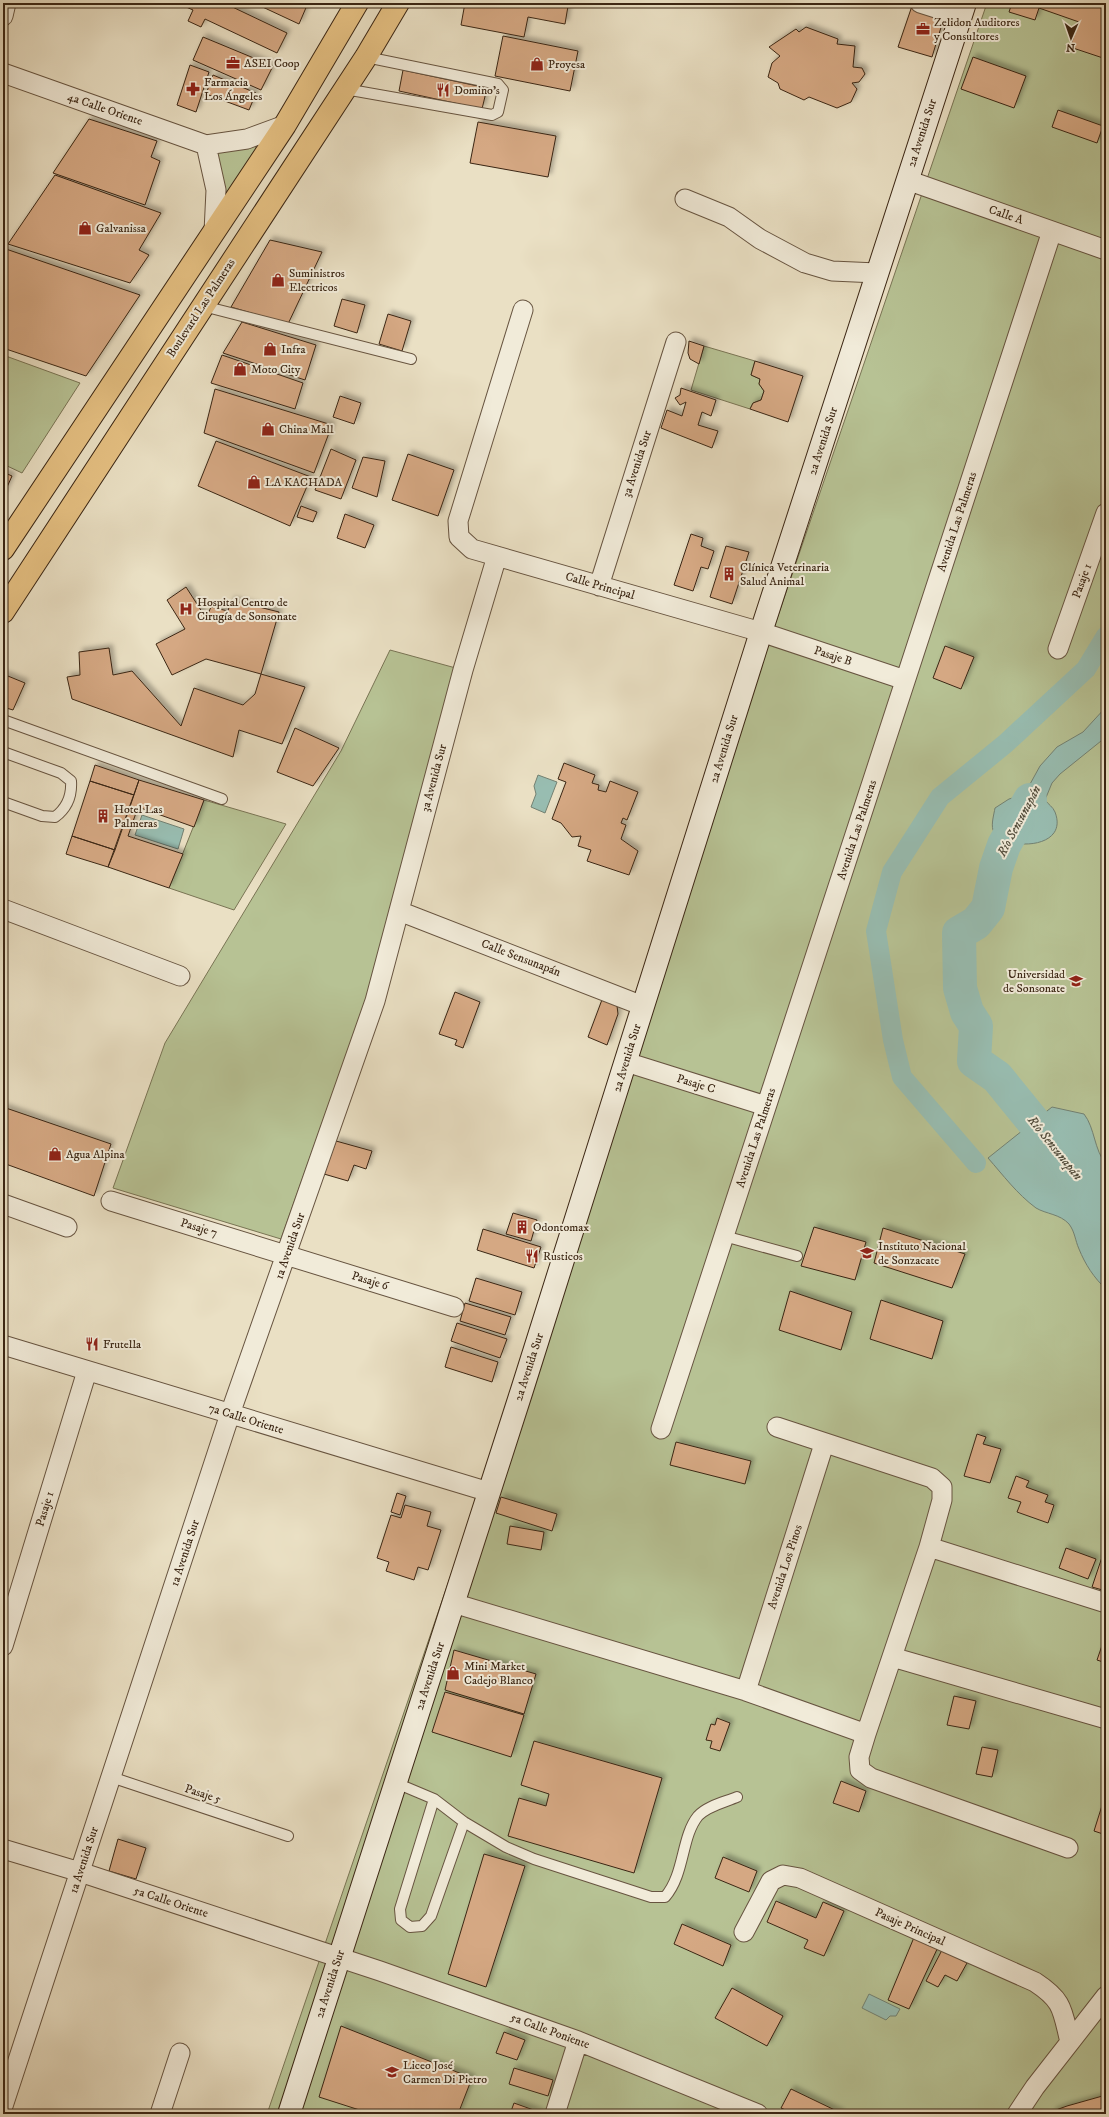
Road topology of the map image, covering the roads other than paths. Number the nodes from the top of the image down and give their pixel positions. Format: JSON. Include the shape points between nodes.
{"nodes":[{"id":1,"x":6,"y":3,"type":"edge"},
{"id":2,"x":357,"y":3,"type":"edge"},
{"id":3,"x":398,"y":3,"type":"edge"},
{"id":4,"x":920,"y":3,"type":"edge"},
{"id":5,"x":963,"y":9,"type":"edge"},
{"id":6,"x":3,"y":16,"type":"edge"},
{"id":7,"x":366,"y":57,"type":"junction"},
{"id":8,"x":3,"y":73,"type":"edge"},
{"id":9,"x":345,"y":89,"type":"junction"},
{"id":10,"x":285,"y":125,"type":"junction"},
{"id":11,"x":206,"y":144,"type":"junction"},
{"id":12,"x":907,"y":180,"type":"junction"},
{"id":13,"x":685,"y":199,"type":"dead end"},
{"id":14,"x":1052,"y":231,"type":"junction"},
{"id":15,"x":214,"y":232,"type":"junction"},
{"id":16,"x":1106,"y":250,"type":"edge"},
{"id":17,"x":877,"y":273,"type":"junction"},
{"id":18,"x":203,"y":306,"type":"junction"},
{"id":19,"x":523,"y":310,"type":"dead end"},
{"id":20,"x":676,"y":342,"type":"dead end"},
{"id":21,"x":411,"y":359,"type":"dead end"},
{"id":22,"x":1106,"y":513,"type":"edge"},
{"id":23,"x":3,"y":549,"type":"edge"},
{"id":24,"x":497,"y":556,"type":"junction"},
{"id":25,"x":599,"y":586,"type":"junction"},
{"id":26,"x":3,"y":612,"type":"edge"},
{"id":27,"x":761,"y":632,"type":"junction"},
{"id":28,"x":1058,"y":649,"type":"dead end"},
{"id":29,"x":905,"y":680,"type":"junction"},
{"id":30,"x":3,"y":720,"type":"edge"},
{"id":31,"x":3,"y":752,"type":"edge"},
{"id":32,"x":222,"y":799,"type":"dead end"},
{"id":33,"x":3,"y":802,"type":"edge"},
{"id":34,"x":3,"y":909,"type":"edge"},
{"id":35,"x":399,"y":911,"type":"junction"},
{"id":36,"x":180,"y":976,"type":"dead end"},
{"id":37,"x":375,"y":1001,"type":"joint"},
{"id":38,"x":643,"y":1006,"type":"junction"},
{"id":39,"x":626,"y":1062,"type":"junction"},
{"id":40,"x":766,"y":1106,"type":"junction"},
{"id":41,"x":111,"y":1201,"type":"dead end"},
{"id":42,"x":3,"y":1204,"type":"edge"},
{"id":43,"x":67,"y":1227,"type":"dead end"},
{"id":44,"x":724,"y":1236,"type":"junction"},
{"id":45,"x":287,"y":1255,"type":"junction"},
{"id":46,"x":797,"y":1256,"type":"dead end"},
{"id":47,"x":454,"y":1307,"type":"dead end"},
{"id":48,"x":3,"y":1346,"type":"edge"},
{"id":49,"x":87,"y":1371,"type":"junction"},
{"id":50,"x":230,"y":1414,"type":"junction"},
{"id":51,"x":777,"y":1428,"type":"dead end"},
{"id":52,"x":661,"y":1429,"type":"dead end"},
{"id":53,"x":824,"y":1444,"type":"junction"},
{"id":54,"x":489,"y":1492,"type":"junction"},
{"id":55,"x":929,"y":1547,"type":"junction"},
{"id":56,"x":453,"y":1603,"type":"junction"},
{"id":57,"x":1106,"y":1603,"type":"edge"},
{"id":58,"x":3,"y":1646,"type":"edge"},
{"id":59,"x":892,"y":1657,"type":"junction"},
{"id":60,"x":746,"y":1691,"type":"junction"},
{"id":61,"x":1106,"y":1719,"type":"edge"},
{"id":62,"x":866,"y":1734,"type":"junction"},
{"id":63,"x":111,"y":1777,"type":"junction"},
{"id":64,"x":396,"y":1783,"type":"junction"},
{"id":65,"x":737,"y":1797,"type":"dead end"},
{"id":66,"x":434,"y":1799,"type":"junction"},
{"id":67,"x":464,"y":1822,"type":"junction"},
{"id":68,"x":288,"y":1836,"type":"dead end"},
{"id":69,"x":1068,"y":1848,"type":"dead end"},
{"id":70,"x":3,"y":1849,"type":"edge"},
{"id":71,"x":80,"y":1872,"type":"junction"},
{"id":72,"x":744,"y":1932,"type":"dead end"},
{"id":73,"x":338,"y":1958,"type":"junction"},
{"id":74,"x":1106,"y":1996,"type":"edge"},
{"id":75,"x":578,"y":2040,"type":"junction"},
{"id":76,"x":1070,"y":2042,"type":"junction"},
{"id":77,"x":180,"y":2053,"type":"dead end"},
{"id":78,"x":3,"y":2106,"type":"edge"},
{"id":79,"x":160,"y":2114,"type":"edge"},
{"id":80,"x":289,"y":2114,"type":"edge"},
{"id":81,"x":555,"y":2114,"type":"edge"},
{"id":82,"x":758,"y":2114,"type":"edge"},
{"id":83,"x":1017,"y":2114,"type":"edge"}],
"edges":[{"from":1,"to":6,"type":"street"},
{"from":2,"to":10,"type":"main road"},
{"from":3,"to":7,"type":"main road","name":"Boulevard Las Palmeras"},
{"from":4,"to":5,"type":"street"},
{"from":5,"to":12,"type":"street","name":"2a Avenida Sur"},
{"from":7,"to":9,"type":"main road","name":"Boulevard Las Palmeras"},
{"from":7,"to":9,"type":"lane","via":[[498,84],[503,90],[498,112],[492,115]]},
{"from":8,"to":11,"type":"street","name":"4a Calle Oriente"},
{"from":9,"to":18,"type":"main road","name":"Boulevard Las Palmeras"},
{"from":10,"to":11,"type":"street","via":[[247,139]]},
{"from":10,"to":15,"type":"main road"},
{"from":11,"to":15,"type":"street","via":[[216,190]]},
{"from":12,"to":14,"type":"street","name":"Calle A"},
{"from":12,"to":17,"type":"street","name":"2a Avenida Sur"},
{"from":13,"to":17,"type":"street","via":[[729,217],[760,239],[805,263],[832,271]]},
{"from":14,"to":16,"type":"street","name":"Calle A"},
{"from":14,"to":29,"type":"street","name":"Avenida Las Palmeras"},
{"from":15,"to":23,"type":"main road"},
{"from":17,"to":27,"type":"street","name":"2a Avenida Sur"},
{"from":18,"to":21,"type":"lane"},
{"from":18,"to":26,"type":"main road","name":"Boulevard Las Palmeras"},
{"from":19,"to":24,"type":"street","name":"Calle Principal","via":[[458,520],[459,537],[472,549]]},
{"from":20,"to":25,"type":"street","name":"3a Avenida Sur"},
{"from":22,"to":28,"type":"street","name":"Pasaje 1"},
{"from":24,"to":25,"type":"street","name":"Calle Principal"},
{"from":24,"to":35,"type":"street","name":"3a Avenida Sur","via":[[463,670]]},
{"from":25,"to":27,"type":"street","name":"Calle Principal"},
{"from":27,"to":29,"type":"street","name":"Pasaje B"},
{"from":27,"to":38,"type":"street","name":"2a Avenida Sur"},
{"from":29,"to":40,"type":"street","name":"Avenida Las Palmeras"},
{"from":30,"to":32,"type":"lane"},
{"from":31,"to":33,"type":"lane","via":[[61,773],[71,781],[72,791],[64,811],[55,817],[42,816]]},
{"from":34,"to":36,"type":"street"},
{"from":35,"to":37,"type":"street","name":"3a Avenida Sur"},
{"from":35,"to":38,"type":"street","name":"Calle Sensunapán"},
{"from":37,"to":45,"type":"street","name":"1a Avenida Sur"},
{"from":38,"to":39,"type":"street","name":"2a Avenida Sur"},
{"from":39,"to":40,"type":"street","name":"Pasaje C"},
{"from":39,"to":54,"type":"street","name":"2a Avenida Sur"},
{"from":40,"to":44,"type":"street","name":"Avenida Las Palmeras"},
{"from":41,"to":45,"type":"street","name":"Pasaje 7"},
{"from":42,"to":43,"type":"street"},
{"from":44,"to":46,"type":"lane"},
{"from":44,"to":52,"type":"street","name":"Avenida Las Palmeras"},
{"from":45,"to":47,"type":"street","name":"Pasaje 6"},
{"from":45,"to":50,"type":"street","name":"1a Avenida Sur"},
{"from":48,"to":49,"type":"street","name":"7a Calle Oriente"},
{"from":49,"to":50,"type":"street","name":"7a Calle Oriente"},
{"from":49,"to":58,"type":"street","name":"Pasaje 1"},
{"from":50,"to":54,"type":"street","name":"7a Calle Oriente"},
{"from":50,"to":63,"type":"street","name":"1a Avenida Sur"},
{"from":51,"to":53,"type":"street"},
{"from":53,"to":55,"type":"street","via":[[932,1478],[942,1487],[942,1500]]},
{"from":53,"to":60,"type":"street","name":"Avenida Los Pinos"},
{"from":54,"to":56,"type":"street","name":"2a Avenida Sur"},
{"from":55,"to":57,"type":"street"},
{"from":55,"to":59,"type":"street"},
{"from":56,"to":60,"type":"street"},
{"from":56,"to":64,"type":"street","name":"2a Avenida Sur"},
{"from":59,"to":61,"type":"street"},
{"from":59,"to":62,"type":"street"},
{"from":60,"to":62,"type":"street"},
{"from":62,"to":69,"type":"street","via":[[859,1757],[860,1770],[871,1778]]},
{"from":63,"to":68,"type":"lane","name":"Pasaje 5"},
{"from":63,"to":71,"type":"street","name":"1a Avenida Sur"},
{"from":64,"to":66,"type":"lane"},
{"from":64,"to":73,"type":"street","name":"2a Avenida Sur"},
{"from":65,"to":67,"type":"lane","via":[[699,1815],[692,1826],[673,1888],[665,1897],[651,1897],[534,1859],[506,1847]]},
{"from":66,"to":67,"type":"lane"},
{"from":66,"to":67,"type":"lane","via":[[400,1908],[401,1920],[410,1927],[422,1926],[430,1916]]},
{"from":70,"to":71,"type":"street","name":"5a Calle Oriente"},
{"from":71,"to":73,"type":"street","name":"5a Calle Oriente"},
{"from":71,"to":78,"type":"street","name":"1a Avenida Sur"},
{"from":72,"to":76,"type":"street","name":"Pasaje Principal","via":[[771,1881],[783,1875],[800,1878],[1035,1982],[1052,1993],[1062,2009]]},
{"from":73,"to":75,"type":"street","name":"5a Calle Poniente"},
{"from":73,"to":80,"type":"street","name":"2a Avenida Sur"},
{"from":74,"to":76,"type":"street"},
{"from":75,"to":81,"type":"street"},
{"from":75,"to":82,"type":"street","name":"5a Calle Poniente"},
{"from":76,"to":83,"type":"street"},
{"from":77,"to":79,"type":"street"}]}
